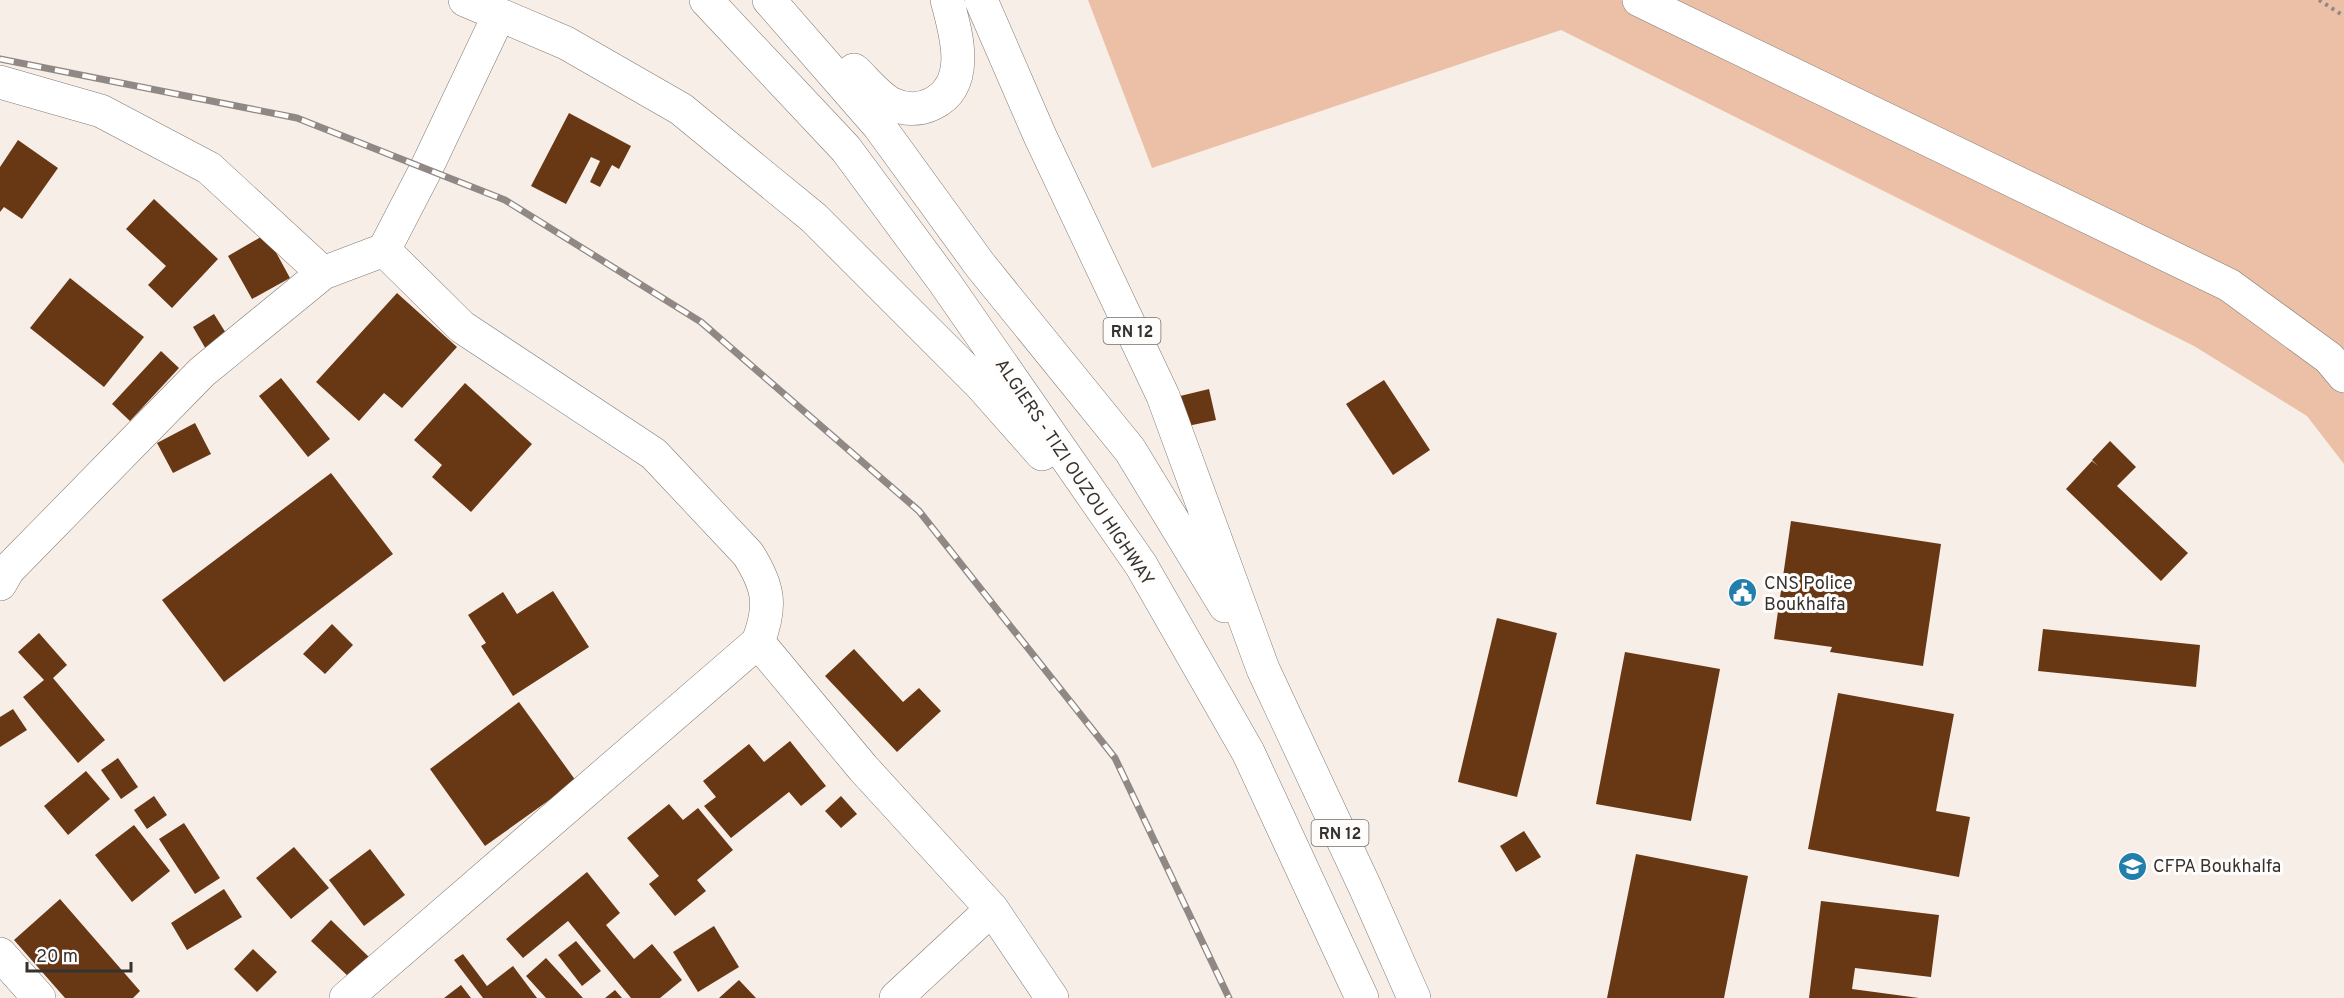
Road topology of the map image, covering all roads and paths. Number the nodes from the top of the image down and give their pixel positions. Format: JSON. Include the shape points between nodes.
{"nodes":[{"id":1,"x":465,"y":0,"type":"edge"},
{"id":2,"x":706,"y":0,"type":"edge"},
{"id":3,"x":769,"y":0,"type":"edge"},
{"id":4,"x":780,"y":0,"type":"edge"},
{"id":5,"x":947,"y":0,"type":"edge"},
{"id":6,"x":981,"y":0,"type":"edge"},
{"id":7,"x":1639,"y":0,"type":"edge"},
{"id":8,"x":2319,"y":0,"type":"edge"},
{"id":9,"x":499,"y":15,"type":"junction"},
{"id":10,"x":2344,"y":16,"type":"edge"},
{"id":11,"x":0,"y":82,"type":"edge"},
{"id":12,"x":384,"y":250,"type":"junction"},
{"id":13,"x":323,"y":273,"type":"junction"},
{"id":14,"x":2344,"y":376,"type":"edge"},
{"id":15,"x":1141,"y":565,"type":"junction"},
{"id":16,"x":0,"y":584,"type":"edge"},
{"id":17,"x":758,"y":642,"type":"junction"},
{"id":18,"x":1263,"y":669,"type":"junction"},
{"id":19,"x":992,"y":909,"type":"junction"},
{"id":20,"x":0,"y":954,"type":"edge"},
{"id":21,"x":39,"y":998,"type":"edge"},
{"id":22,"x":346,"y":998,"type":"edge"},
{"id":23,"x":896,"y":998,"type":"edge"},
{"id":24,"x":1052,"y":998,"type":"edge"},
{"id":25,"x":1362,"y":998,"type":"edge"},
{"id":26,"x":1414,"y":998,"type":"edge"}],
"edges":[{"from":1,"to":9,"type":"main road"},
{"from":2,"to":15,"type":"main road","name":"ALGIERS - TIZI OUZOU HIGHWAY","via":[[846,149],[945,283]]},
{"from":3,"to":18,"type":"main road","via":[[879,126],[980,265],[1130,450]]},
{"from":4,"to":5,"type":"main road","via":[[882,97],[910,109],[940,100],[954,84],[958,54]]},
{"from":6,"to":18,"type":"main road","number":"RN 12","via":[[1040,136],[1163,396]]},
{"from":7,"to":14,"type":"main road","via":[[2229,285],[2329,358]]},
{"from":8,"to":10,"type":"path"},
{"from":9,"to":12,"type":"main road"},
{"from":9,"to":15,"type":"main road","via":[[566,43],[681,109],[814,218],[980,384]]},
{"from":11,"to":13,"type":"main road","via":[[101,111],[209,168]]},
{"from":12,"to":13,"type":"main road"},
{"from":12,"to":17,"type":"main road","via":[[462,327],[654,454],[758,569],[767,603]]},
{"from":13,"to":16,"type":"main road","via":[[202,372],[9,570]]},
{"from":15,"to":25,"type":"main road","name":"ALGIERS - TIZI OUZOU HIGHWAY","number":"RN 12","via":[[1248,752]]},
{"from":17,"to":19,"type":"main road","via":[[864,768]]},
{"from":17,"to":22,"type":"main road"},
{"from":18,"to":26,"type":"main road","number":"RN 12"},
{"from":19,"to":23,"type":"main road"},
{"from":19,"to":24,"type":"main road"},
{"from":20,"to":21,"type":"main road"}]}
